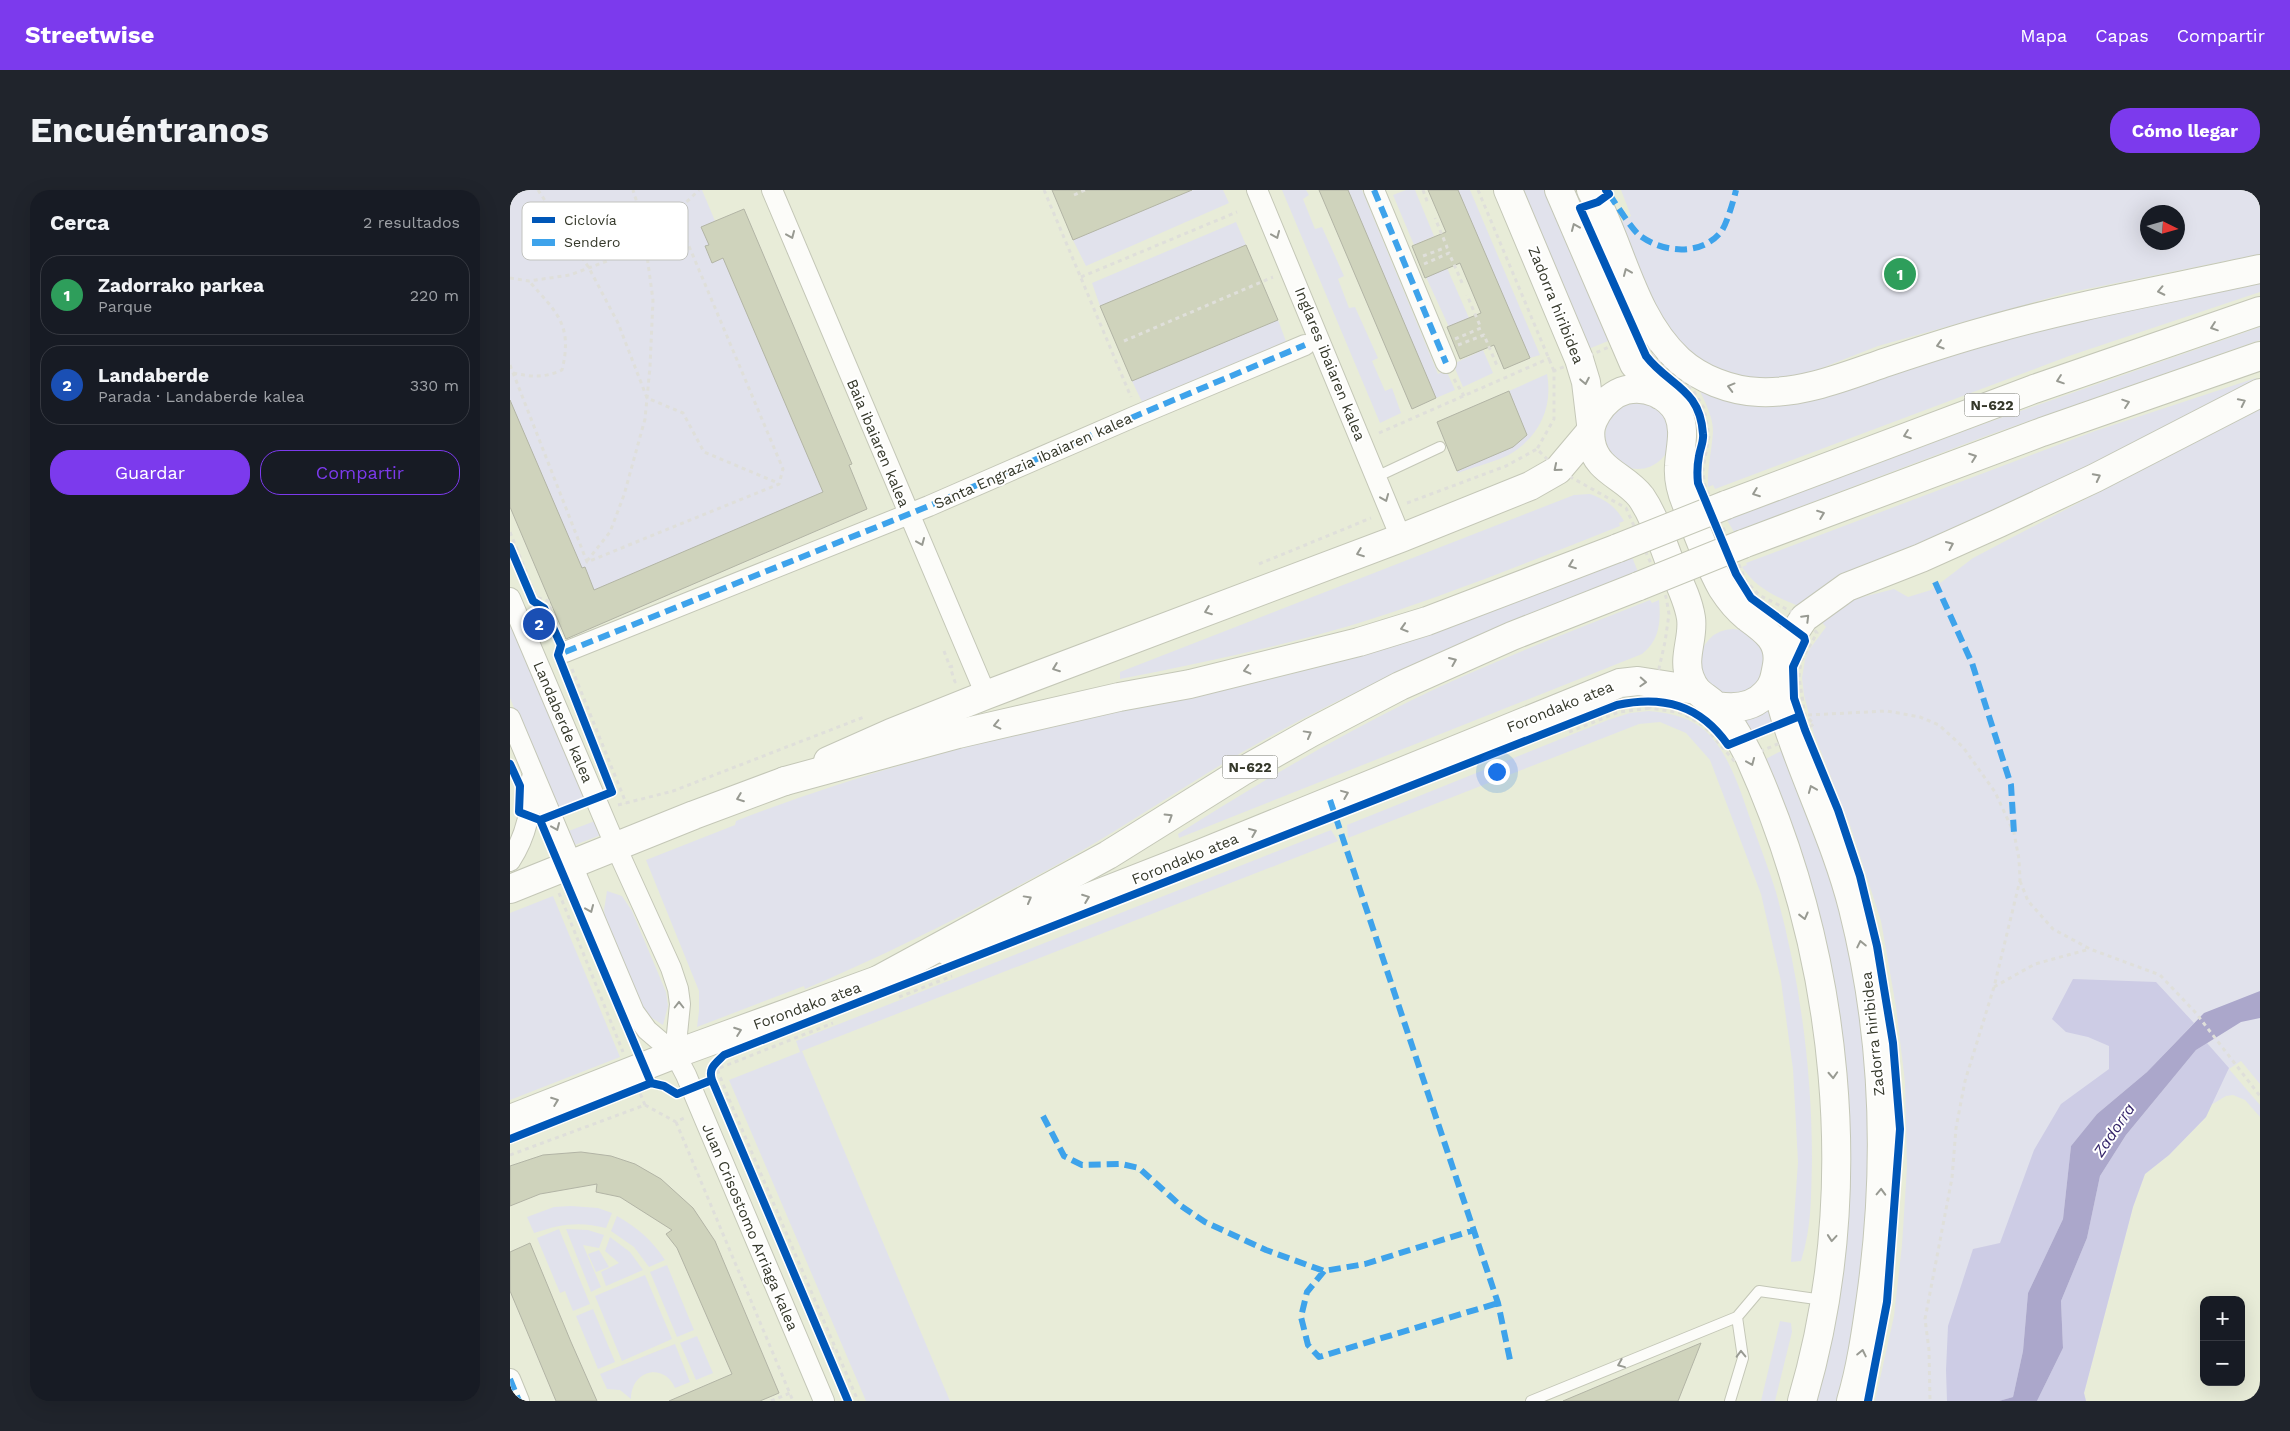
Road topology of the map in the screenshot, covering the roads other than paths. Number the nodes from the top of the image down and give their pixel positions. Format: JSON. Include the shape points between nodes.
{"nodes":[{"id":1,"x":772,"y":190,"type":"edge"},
{"id":2,"x":1257,"y":190,"type":"edge"},
{"id":3,"x":1374,"y":190,"type":"edge"},
{"id":4,"x":1508,"y":190,"type":"edge"},
{"id":5,"x":1559,"y":190,"type":"edge"},
{"id":6,"x":1591,"y":190,"type":"edge"},
{"id":7,"x":2260,"y":269,"type":"edge"},
{"id":8,"x":2260,"y":311,"type":"edge"},
{"id":9,"x":1305,"y":345,"type":"dead end"},
{"id":10,"x":1442,"y":353,"type":"road end"},
{"id":11,"x":2260,"y":356,"type":"edge"},
{"id":12,"x":2260,"y":393,"type":"edge"},
{"id":13,"x":1660,"y":394,"type":"junction"},
{"id":14,"x":1590,"y":428,"type":"junction"},
{"id":15,"x":1440,"y":447,"type":"dead end"},
{"id":16,"x":1376,"y":477,"type":"junction"},
{"id":17,"x":909,"y":514,"type":"junction"},
{"id":18,"x":1401,"y":538,"type":"junction"},
{"id":19,"x":510,"y":598,"type":"edge"},
{"id":20,"x":563,"y":649,"type":"road end"},
{"id":21,"x":1776,"y":668,"type":"junction"},
{"id":22,"x":986,"y":695,"type":"junction"},
{"id":23,"x":1706,"y":698,"type":"junction"},
{"id":24,"x":510,"y":718,"type":"edge"},
{"id":25,"x":532,"y":770,"type":"junction"},
{"id":26,"x":785,"y":781,"type":"junction"},
{"id":27,"x":616,"y":847,"type":"junction"},
{"id":28,"x":510,"y":861,"type":"edge"},
{"id":29,"x":572,"y":864,"type":"junction"},
{"id":30,"x":510,"y":889,"type":"edge"},
{"id":31,"x":885,"y":990,"type":"junction"},
{"id":32,"x":675,"y":1054,"type":"junction"},
{"id":33,"x":510,"y":1119,"type":"edge"},
{"id":34,"x":1824,"y":1300,"type":"junction"},
{"id":35,"x":1737,"y":1317,"type":"junction"},
{"id":36,"x":510,"y":1379,"type":"edge"},
{"id":37,"x":519,"y":1401,"type":"edge"},
{"id":38,"x":824,"y":1401,"type":"edge"},
{"id":39,"x":1531,"y":1401,"type":"edge"},
{"id":40,"x":1730,"y":1401,"type":"edge"},
{"id":41,"x":1802,"y":1401,"type":"edge"},
{"id":42,"x":1851,"y":1401,"type":"edge"}],
"edges":[{"from":1,"to":17,"type":"street","name":"Baia ibaiaren kalea","one_way":true},
{"from":2,"to":16,"type":"street","name":"Inglares ibaiaren kalea","one_way":true},
{"from":3,"to":10,"type":"street"},
{"from":4,"to":14,"type":"main road","name":"Zadorra hiribidea","one_way":true,"via":[[1579,358],[1586,382]]},
{"from":13,"to":5,"type":"main road","one_way":true,"via":[[1634,364]]},
{"from":7,"to":6,"type":"main road","one_way":true,"via":[[1987,330],[1812,386],[1758,392],[1718,383],[1696,372],[1664,345],[1649,323]]},
{"from":8,"to":26,"type":"main road","number":"N-622","one_way":true,"bridge":true,"via":[[2025,392],[1428,621],[1359,642],[1190,684],[958,734]]},
{"from":9,"to":17,"type":"street","name":"Santa Engrazia ibaiaren kalea"},
{"from":31,"to":11,"type":"main road","number":"N-622","one_way":true,"bridge":true,"via":[[1241,772],[1400,686],[1512,636],[1743,544],[1977,456]]},
{"from":21,"to":12,"type":"main road","name":"Forondako atea","one_way":true,"via":[[1804,618],[1847,587],[1921,558],[2095,478]]},
{"from":13,"to":14,"type":"main road","via":[[1630,388],[1618,392],[1600,408]]},
{"from":13,"to":21,"type":"main road","name":"Zadorra hiribidea","via":[[1670,402],[1682,425],[1679,468],[1684,500],[1721,586],[1744,615],[1770,634]]},
{"from":14,"to":18,"type":"main road","one_way":true,"via":[[1558,470],[1530,486]]},
{"from":14,"to":23,"type":"main road","name":"Zadorra hiribidea","via":[[1593,450],[1600,464],[1630,485],[1649,512],[1691,620],[1686,667]]},
{"from":15,"to":16,"type":"lane"},
{"from":16,"to":18,"type":"street","name":"Inglares ibaiaren kalea","one_way":true},
{"from":17,"to":20,"type":"street","name":"Santa Engrazia ibaiaren kalea"},
{"from":17,"to":22,"type":"street","name":"Baia ibaiaren kalea","one_way":true},
{"from":18,"to":22,"type":"main road","one_way":true},
{"from":19,"to":27,"type":"street","name":"Landaberde kalea"},
{"from":21,"to":23,"type":"main road","name":"Forondako atea","via":[[1768,692],[1752,704],[1729,708]]},
{"from":42,"to":21,"type":"main road","name":"Zadorra hiribidea","one_way":true,"via":[[1866,1334],[1879,1241],[1880,1068],[1870,989],[1852,907],[1797,718]]},
{"from":22,"to":26,"type":"main road"},
{"from":31,"to":23,"type":"main road","name":"Forondako atea","one_way":true,"via":[[1202,853],[1620,683],[1638,681]]},
{"from":23,"to":34,"type":"main road","one_way":true,"via":[[1776,824],[1799,894],[1819,976],[1833,1070],[1836,1173]]},
{"from":24,"to":25,"type":"street"},
{"from":25,"to":28,"type":"street","via":[[530,816]]},
{"from":25,"to":29,"type":"street","one_way":true},
{"from":26,"to":27,"type":"main road","one_way":true},
{"from":27,"to":29,"type":"main road"},
{"from":32,"to":27,"type":"street","one_way":true,"via":[[680,1004],[678,989]]},
{"from":29,"to":30,"type":"main road"},
{"from":29,"to":32,"type":"street","one_way":true,"via":[[638,1019]]},
{"from":32,"to":31,"type":"main road","name":"Forondako atea","one_way":true},
{"from":33,"to":32,"type":"main road","name":"Forondako atea","one_way":true},
{"from":32,"to":38,"type":"street","name":"Juan Crisostomo Arriaga kalea"},
{"from":34,"to":35,"type":"lane","via":[[1759,1291]]},
{"from":34,"to":41,"type":"main road","via":[[1812,1368]]},
{"from":35,"to":39,"type":"lane","one_way":true},
{"from":40,"to":35,"type":"lane","one_way":true,"via":[[1743,1358]]},
{"from":36,"to":37,"type":"street"}]}
